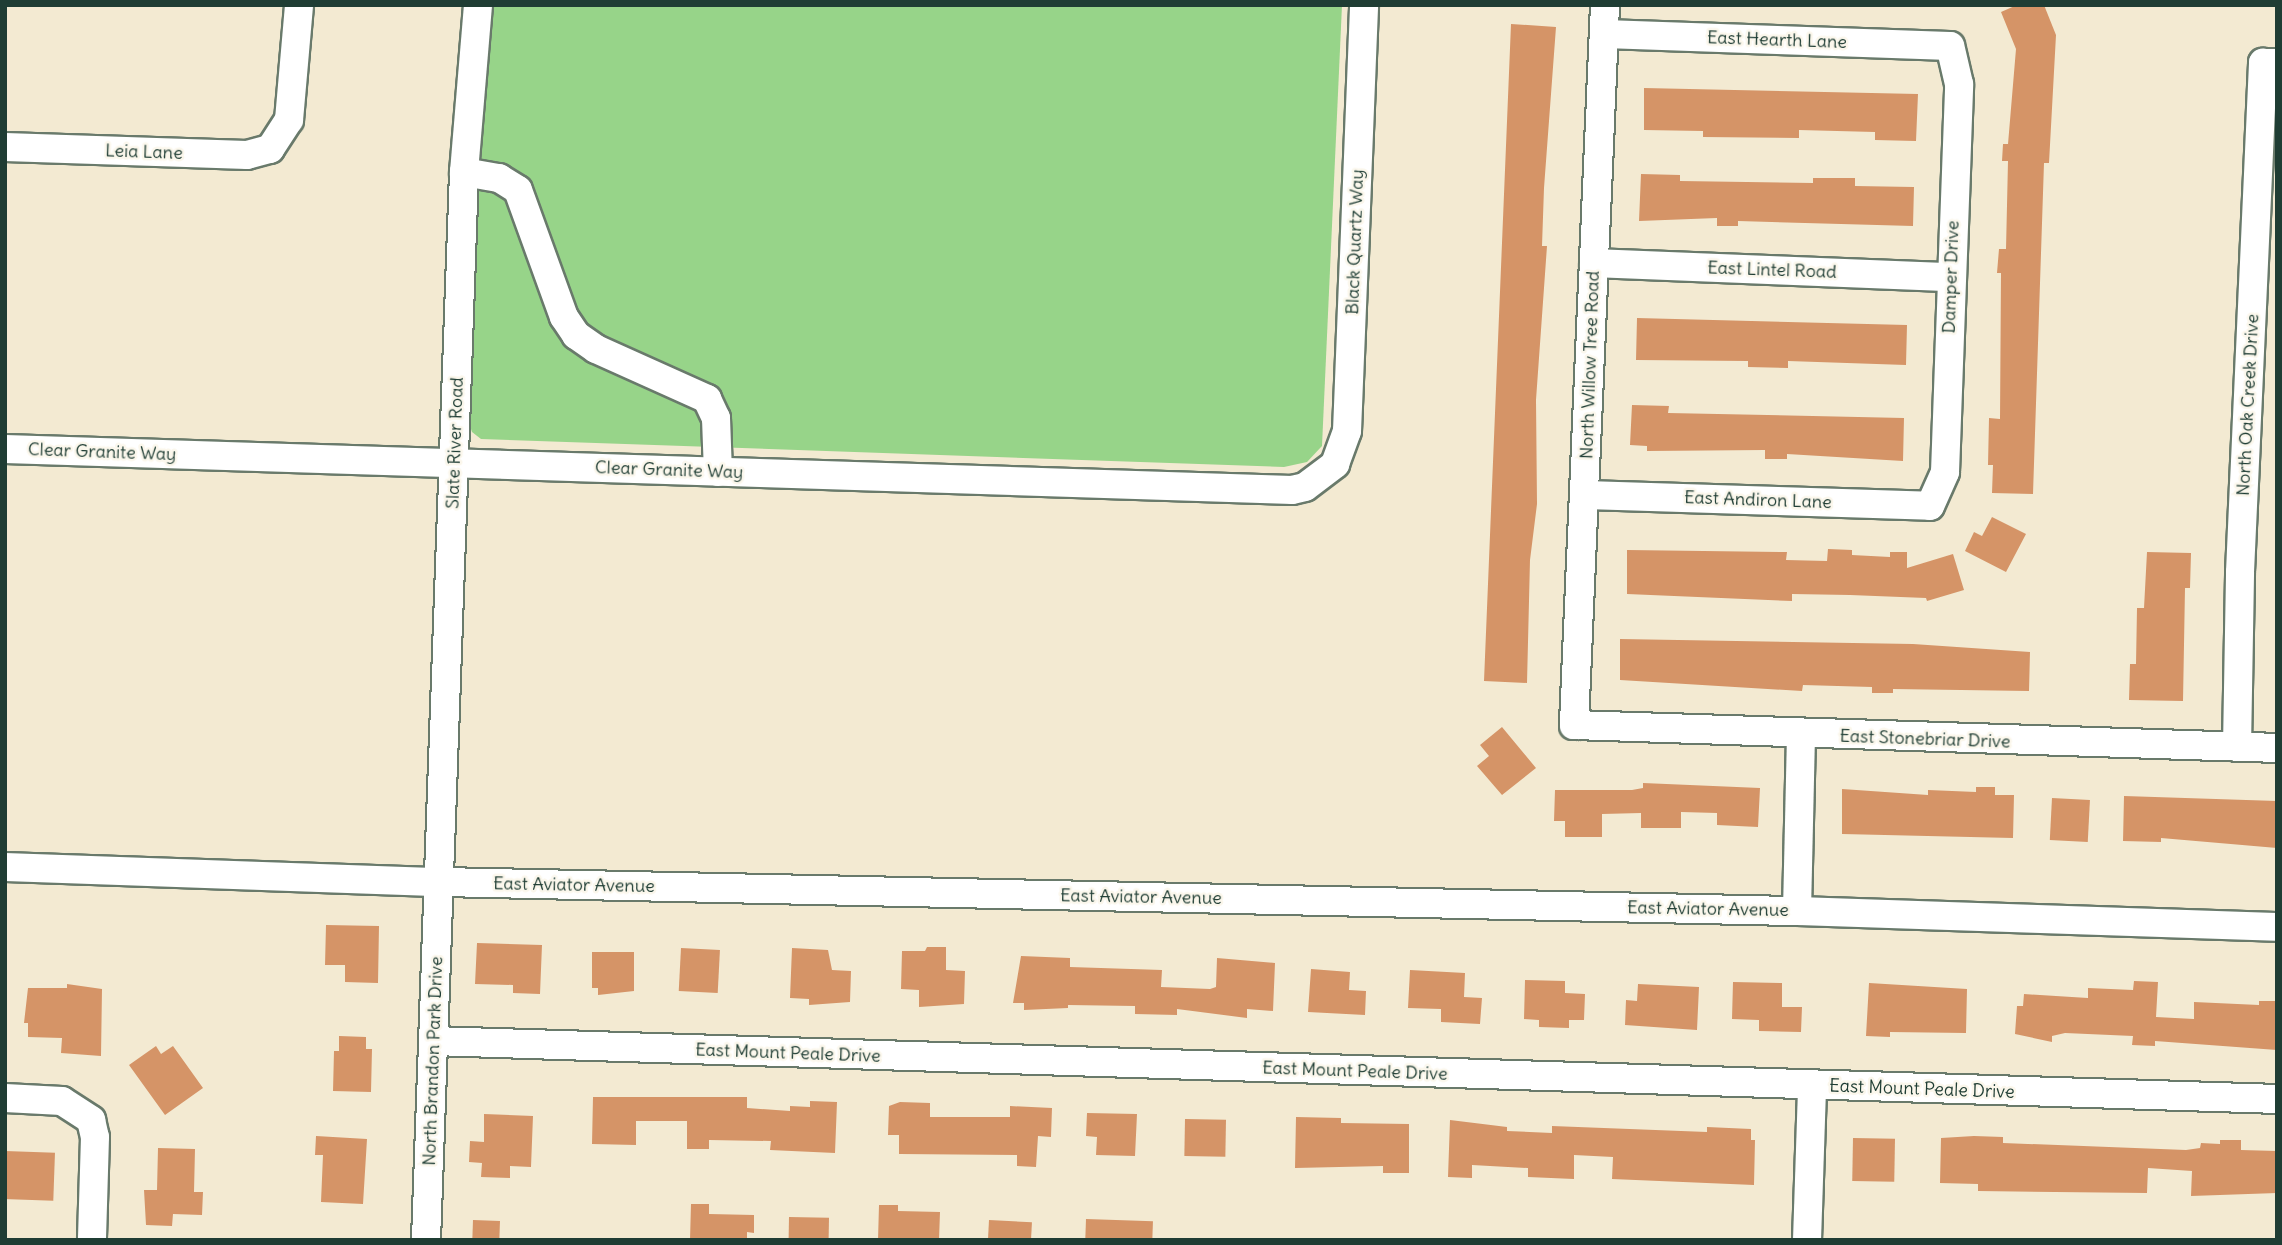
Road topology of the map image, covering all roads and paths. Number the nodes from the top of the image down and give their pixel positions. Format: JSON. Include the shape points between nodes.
{"nodes":[{"id":1,"x":299,"y":5,"type":"edge"},
{"id":2,"x":478,"y":5,"type":"edge"},
{"id":3,"x":1364,"y":5,"type":"edge"},
{"id":4,"x":1605,"y":5,"type":"edge"},
{"id":5,"x":1604,"y":34,"type":"junction"},
{"id":6,"x":1950,"y":46,"type":"joint"},
{"id":7,"x":2270,"y":63,"type":"edge"},
{"id":8,"x":5,"y":147,"type":"edge"},
{"id":9,"x":464,"y":173,"type":"junction"},
{"id":10,"x":1594,"y":263,"type":"junction"},
{"id":11,"x":1951,"y":277,"type":"junction"},
{"id":12,"x":5,"y":449,"type":"edge"},
{"id":13,"x":454,"y":463,"type":"junction"},
{"id":14,"x":718,"y":472,"type":"junction"},
{"id":15,"x":1328,"y":473,"type":"joint"},
{"id":16,"x":1586,"y":495,"type":"junction"},
{"id":17,"x":1930,"y":506,"type":"joint"},
{"id":18,"x":1574,"y":725,"type":"joint"},
{"id":19,"x":1801,"y":735,"type":"junction"},
{"id":20,"x":2237,"y":747,"type":"junction"},
{"id":21,"x":2277,"y":748,"type":"edge"},
{"id":22,"x":5,"y":867,"type":"edge"},
{"id":23,"x":440,"y":882,"type":"junction"},
{"id":24,"x":1797,"y":911,"type":"junction"},
{"id":25,"x":2277,"y":927,"type":"edge"},
{"id":26,"x":433,"y":1041,"type":"junction"},
{"id":27,"x":1812,"y":1086,"type":"junction"},
{"id":28,"x":5,"y":1098,"type":"edge"},
{"id":29,"x":2277,"y":1099,"type":"edge"},
{"id":30,"x":92,"y":1240,"type":"edge"},
{"id":31,"x":426,"y":1240,"type":"edge"},
{"id":32,"x":1807,"y":1240,"type":"edge"}],
"edges":[{"from":1,"to":8,"type":"street","name":"Leia Lane","via":[[289,120],[270,149],[247,155]]},
{"from":2,"to":9,"type":"street","name":"Slate River Road"},
{"from":3,"to":15,"type":"street","name":"Black Quartz Way","via":[[1347,431],[1341,454]]},
{"from":4,"to":5,"type":"street","name":"North Willow Tree Road"},
{"from":5,"to":6,"type":"street","name":"East Hearth Lane"},
{"from":5,"to":10,"type":"street","name":"North Willow Tree Road"},
{"from":6,"to":11,"type":"street","name":"Damper Drive","via":[[1959,84]]},
{"from":7,"to":20,"type":"street","name":"North Oak Creek Drive","via":[[2240,572]]},
{"from":9,"to":13,"type":"street","name":"Slate River Road"},
{"from":9,"to":14,"type":"street","via":[[499,178],[518,190],[564,317],[576,335],[596,349],[708,399],[716,418]]},
{"from":10,"to":11,"type":"street","name":"East Lintel Road"},
{"from":10,"to":16,"type":"street","name":"North Willow Tree Road"},
{"from":11,"to":17,"type":"street","name":"Damper Drive","via":[[1945,472]]},
{"from":12,"to":13,"type":"street","name":"Clear Granite Way"},
{"from":13,"to":14,"type":"street","name":"Clear Granite Way"},
{"from":13,"to":23,"type":"street","name":"Slate River Road"},
{"from":14,"to":15,"type":"street","name":"Clear Granite Way","via":[[1292,490]]},
{"from":16,"to":17,"type":"street","name":"East Andiron Lane"},
{"from":16,"to":18,"type":"street","name":"North Willow Tree Road"},
{"from":18,"to":19,"type":"street","name":"East Stonebriar Drive"},
{"from":19,"to":20,"type":"street","name":"East Stonebriar Drive"},
{"from":19,"to":24,"type":"street"},
{"from":20,"to":21,"type":"street","name":"East Stonebriar Drive"},
{"from":22,"to":23,"type":"street","name":"East Aviator Avenue"},
{"from":23,"to":24,"type":"street","name":"East Aviator Avenue"},
{"from":23,"to":26,"type":"street","name":"North Brandon Park Drive"},
{"from":24,"to":25,"type":"street","name":"East Aviator Avenue"},
{"from":26,"to":27,"type":"street","name":"East Mount Peale Drive"},
{"from":26,"to":31,"type":"street","name":"North Brandon Park Drive"},
{"from":27,"to":29,"type":"street","name":"East Mount Peale Drive"},
{"from":27,"to":32,"type":"street"},
{"from":28,"to":30,"type":"street","via":[[62,1101],[91,1120],[95,1137]]}]}
